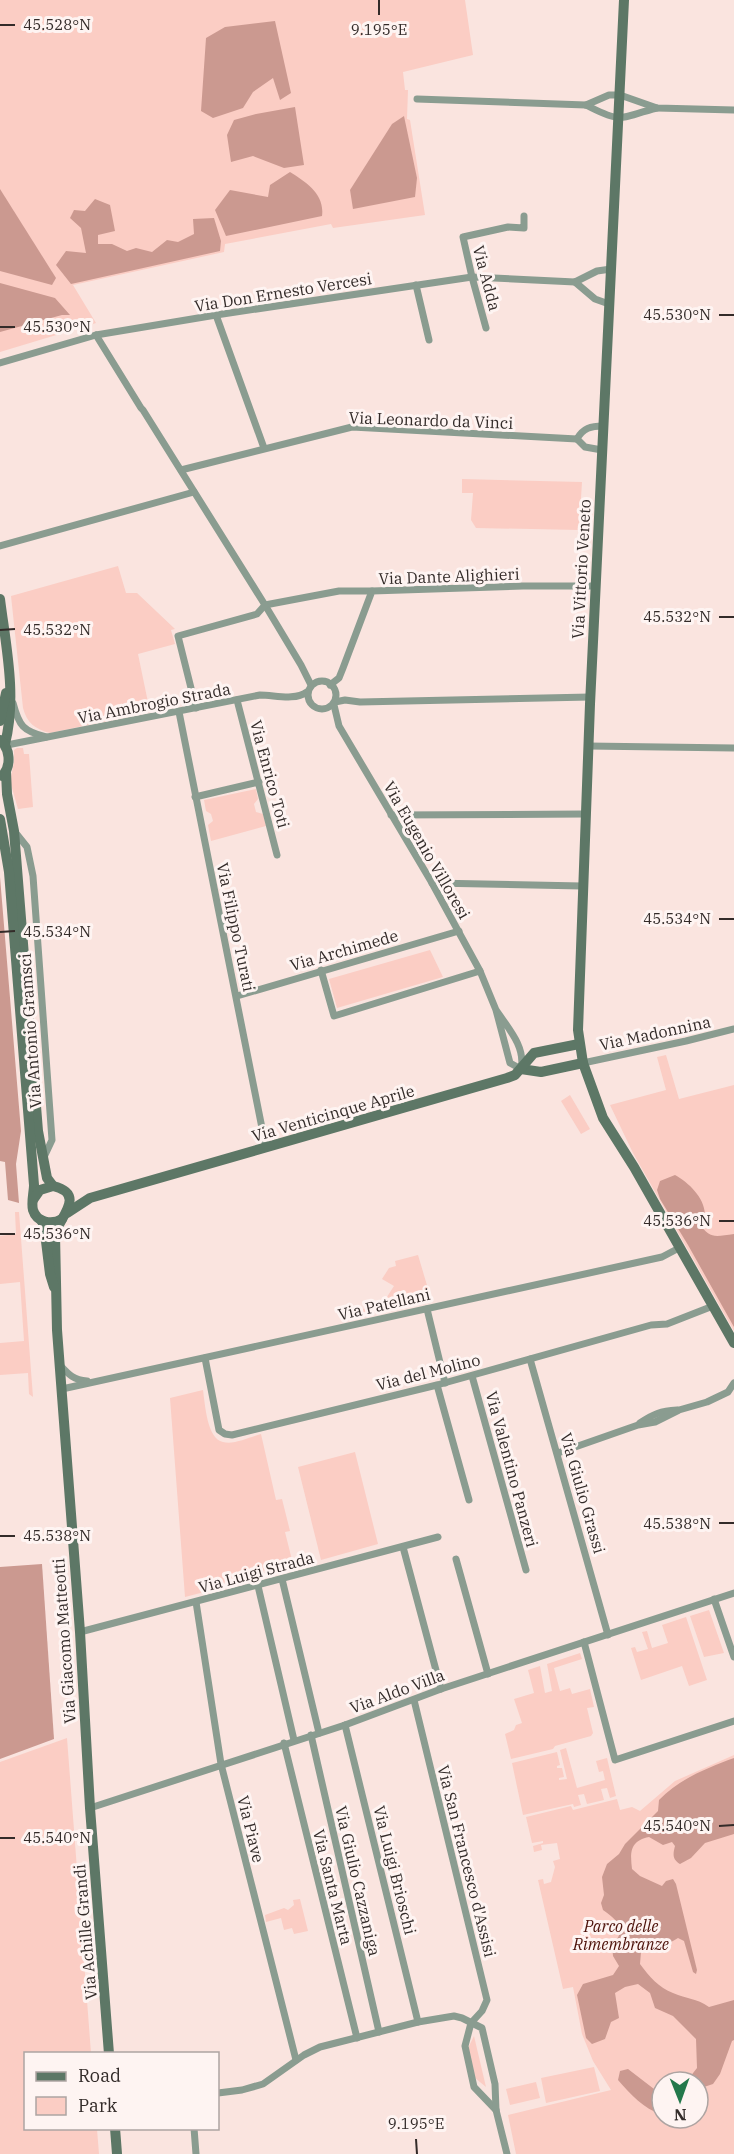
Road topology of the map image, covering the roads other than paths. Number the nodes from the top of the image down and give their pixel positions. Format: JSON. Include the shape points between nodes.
{"nodes":[{"id":1,"x":624,"y":0,"type":"edge"},
{"id":2,"x":620,"y":94,"type":"junction"},
{"id":3,"x":417,"y":99,"type":"dead end"},
{"id":4,"x":586,"y":105,"type":"junction"},
{"id":5,"x":657,"y":108,"type":"junction"},
{"id":6,"x":734,"y":110,"type":"edge"},
{"id":7,"x":618,"y":118,"type":"junction"},
{"id":8,"x":524,"y":216,"type":"dead end"},
{"id":9,"x":611,"y":269,"type":"junction"},
{"id":10,"x":472,"y":278,"type":"junction"},
{"id":11,"x":575,"y":282,"type":"junction"},
{"id":12,"x":416,"y":285,"type":"junction"},
{"id":13,"x":609,"y":304,"type":"junction"},
{"id":14,"x":216,"y":315,"type":"junction"},
{"id":15,"x":486,"y":328,"type":"dead end"},
{"id":16,"x":96,"y":335,"type":"junction"},
{"id":17,"x":429,"y":340,"type":"dead end"},
{"id":18,"x":0,"y":363,"type":"edge"},
{"id":19,"x":603,"y":426,"type":"junction"},
{"id":20,"x":577,"y":439,"type":"junction"},
{"id":21,"x":264,"y":448,"type":"junction"},
{"id":22,"x":602,"y":450,"type":"junction"},
{"id":23,"x":181,"y":470,"type":"junction"},
{"id":24,"x":194,"y":492,"type":"junction"},
{"id":25,"x":0,"y":546,"type":"edge"},
{"id":26,"x":596,"y":586,"type":"junction"},
{"id":27,"x":372,"y":591,"type":"junction"},
{"id":28,"x":0,"y":599,"type":"edge"},
{"id":29,"x":265,"y":605,"type":"junction"},
{"id":30,"x":302,"y":665,"type":"junction"},
{"id":31,"x":8,"y":666,"type":"junction"},
{"id":32,"x":322,"y":682,"type":"junction"},
{"id":33,"x":311,"y":685,"type":"junction"},
{"id":34,"x":330,"y":685,"type":"junction"},
{"id":35,"x":307,"y":692,"type":"junction"},
{"id":36,"x":12,"y":697,"type":"junction"},
{"id":37,"x":590,"y":698,"type":"junction"},
{"id":38,"x":237,"y":700,"type":"junction"},
{"id":39,"x":334,"y":703,"type":"junction"},
{"id":40,"x":196,"y":708,"type":"junction"},
{"id":41,"x":179,"y":712,"type":"junction"},
{"id":42,"x":0,"y":721,"type":"edge"},
{"id":43,"x":48,"y":737,"type":"junction"},
{"id":44,"x":4,"y":743,"type":"edge"},
{"id":45,"x":588,"y":746,"type":"junction"},
{"id":46,"x":734,"y":748,"type":"edge"},
{"id":47,"x":3,"y":775,"type":"edge"},
{"id":48,"x":260,"y":782,"type":"junction"},
{"id":49,"x":195,"y":797,"type":"junction"},
{"id":50,"x":585,"y":814,"type":"junction"},
{"id":51,"x":391,"y":815,"type":"junction"},
{"id":52,"x":1,"y":822,"type":"edge"},
{"id":53,"x":277,"y":855,"type":"dead end"},
{"id":54,"x":432,"y":883,"type":"junction"},
{"id":55,"x":582,"y":886,"type":"junction"},
{"id":56,"x":459,"y":931,"type":"junction"},
{"id":57,"x":321,"y":970,"type":"junction"},
{"id":58,"x":480,"y":972,"type":"junction"},
{"id":59,"x":237,"y":996,"type":"junction"},
{"id":60,"x":496,"y":1010,"type":"junction"},
{"id":61,"x":734,"y":1029,"type":"edge"},
{"id":62,"x":579,"y":1044,"type":"junction"},
{"id":63,"x":583,"y":1063,"type":"junction"},
{"id":64,"x":521,"y":1069,"type":"junction"},
{"id":65,"x":266,"y":1148,"type":"junction"},
{"id":66,"x":53,"y":1186,"type":"junction"},
{"id":67,"x":64,"y":1191,"type":"junction"},
{"id":68,"x":90,"y":1198,"type":"junction"},
{"id":69,"x":33,"y":1200,"type":"junction"},
{"id":70,"x":65,"y":1216,"type":"junction"},
{"id":71,"x":41,"y":1220,"type":"junction"},
{"id":72,"x":679,"y":1248,"type":"junction"},
{"id":73,"x":55,"y":1292,"type":"junction"},
{"id":74,"x":713,"y":1306,"type":"junction"},
{"id":75,"x":428,"y":1309,"type":"junction"},
{"id":76,"x":734,"y":1343,"type":"edge"},
{"id":77,"x":205,"y":1358,"type":"junction"},
{"id":78,"x":530,"y":1359,"type":"junction"},
{"id":79,"x":60,"y":1365,"type":"junction"},
{"id":80,"x":472,"y":1376,"type":"junction"},
{"id":81,"x":93,"y":1382,"type":"junction"},
{"id":82,"x":445,"y":1383,"type":"junction"},
{"id":83,"x":734,"y":1383,"type":"edge"},
{"id":84,"x":437,"y":1385,"type":"junction"},
{"id":85,"x":62,"y":1389,"type":"junction"},
{"id":86,"x":731,"y":1393,"type":"edge"},
{"id":87,"x":558,"y":1453,"type":"junction"},
{"id":88,"x":470,"y":1500,"type":"dead end"},
{"id":89,"x":438,"y":1537,"type":"dead end"},
{"id":90,"x":403,"y":1546,"type":"junction"},
{"id":91,"x":456,"y":1559,"type":"dead end"},
{"id":92,"x":526,"y":1570,"type":"dead end"},
{"id":93,"x":282,"y":1579,"type":"junction"},
{"id":94,"x":258,"y":1586,"type":"junction"},
{"id":95,"x":734,"y":1593,"type":"edge"},
{"id":96,"x":714,"y":1599,"type":"junction"},
{"id":97,"x":196,"y":1602,"type":"junction"},
{"id":98,"x":80,"y":1632,"type":"junction"},
{"id":99,"x":608,"y":1635,"type":"junction"},
{"id":100,"x":584,"y":1642,"type":"junction"},
{"id":101,"x":734,"y":1657,"type":"edge"},
{"id":102,"x":488,"y":1674,"type":"junction"},
{"id":103,"x":441,"y":1689,"type":"junction"},
{"id":104,"x":414,"y":1700,"type":"junction"},
{"id":105,"x":734,"y":1721,"type":"edge"},
{"id":106,"x":345,"y":1725,"type":"junction"},
{"id":107,"x":315,"y":1734,"type":"junction"},
{"id":108,"x":294,"y":1740,"type":"junction"},
{"id":109,"x":284,"y":1743,"type":"junction"},
{"id":110,"x":220,"y":1764,"type":"junction"},
{"id":111,"x":90,"y":1808,"type":"junction"},
{"id":112,"x":418,"y":2022,"type":"junction"},
{"id":113,"x":471,"y":2023,"type":"junction"},
{"id":114,"x":379,"y":2032,"type":"junction"},
{"id":115,"x":357,"y":2038,"type":"junction"},
{"id":116,"x":109,"y":2052,"type":"edge"},
{"id":117,"x":296,"y":2060,"type":"junction"},
{"id":118,"x":219,"y":2093,"type":"edge"},
{"id":119,"x":496,"y":2110,"type":"junction"},
{"id":120,"x":115,"y":2130,"type":"edge"},
{"id":121,"x":194,"y":2130,"type":"edge"},
{"id":122,"x":117,"y":2154,"type":"edge"},
{"id":123,"x":196,"y":2154,"type":"edge"},
{"id":124,"x":507,"y":2154,"type":"edge"}],
"edges":[{"from":1,"to":2,"type":"street","name":"Via Vittorio Veneto"},
{"from":2,"to":4,"type":"street"},
{"from":2,"to":5,"type":"street"},
{"from":2,"to":7,"type":"street","name":"Via Vittorio Veneto"},
{"from":3,"to":4,"type":"street"},
{"from":4,"to":7,"type":"street"},
{"from":5,"to":6,"type":"street"},
{"from":5,"to":7,"type":"street"},
{"from":7,"to":9,"type":"street","name":"Via Vittorio Veneto"},
{"from":8,"to":10,"type":"street","name":"Via Adda","via":[[524,228],[508,227],[463,237]]},
{"from":9,"to":11,"type":"street","name":"Via Don Ernesto Vercesi"},
{"from":9,"to":13,"type":"street","name":"Via Vittorio Veneto"},
{"from":10,"to":11,"type":"street","name":"Via Don Ernesto Vercesi"},
{"from":10,"to":12,"type":"street","name":"Via Don Ernesto Vercesi"},
{"from":10,"to":15,"type":"street","name":"Via Adda"},
{"from":11,"to":13,"type":"street","via":[[595,299]]},
{"from":12,"to":14,"type":"street","name":"Via Don Ernesto Vercesi"},
{"from":12,"to":17,"type":"street"},
{"from":13,"to":19,"type":"street","name":"Via Vittorio Veneto"},
{"from":14,"to":16,"type":"street","name":"Via Don Ernesto Vercesi"},
{"from":14,"to":21,"type":"street"},
{"from":16,"to":18,"type":"street","name":"Via Don Ernesto Vercesi"},
{"from":16,"to":23,"type":"street"},
{"from":19,"to":20,"type":"street","via":[[590,427]]},
{"from":19,"to":22,"type":"street","name":"Via Vittorio Veneto"},
{"from":20,"to":21,"type":"street","name":"Via Leonardo da Vinci","via":[[352,427]]},
{"from":20,"to":22,"type":"street","via":[[585,447]]},
{"from":21,"to":23,"type":"street","name":"Via Leonardo da Vinci"},
{"from":22,"to":26,"type":"street","name":"Via Vittorio Veneto"},
{"from":23,"to":24,"type":"street"},
{"from":24,"to":25,"type":"street"},
{"from":24,"to":29,"type":"street"},
{"from":26,"to":27,"type":"street","name":"Via Dante Alighieri"},
{"from":26,"to":37,"type":"street","name":"Via Vittorio Veneto"},
{"from":27,"to":29,"type":"street","via":[[339,591]]},
{"from":27,"to":34,"type":"street","name":"Via Dante Alighieri","via":[[339,678]]},
{"from":28,"to":31,"type":"street"},
{"from":29,"to":30,"type":"street"},
{"from":29,"to":40,"type":"street","via":[[257,614],[178,636]]},
{"from":30,"to":32,"type":"street"},
{"from":30,"to":33,"type":"street"},
{"from":31,"to":36,"type":"street","name":"Via Antonio Gramsci"},
{"from":31,"to":42,"type":"street"},
{"from":32,"to":33,"type":"street"},
{"from":32,"to":34,"type":"street"},
{"from":33,"to":35,"type":"street"},
{"from":34,"to":39,"type":"street","via":[[336,694]]},
{"from":35,"to":38,"type":"street","name":"Via Ambrogio Strada","via":[[301,696],[260,695]]},
{"from":35,"to":39,"type":"street","via":[[309,702],[318,708]]},
{"from":36,"to":43,"type":"street","via":[[18,721],[29,732]]},
{"from":36,"to":44,"type":"street","name":"Via Antonio Gramsci"},
{"from":37,"to":39,"type":"street"},
{"from":37,"to":45,"type":"street","name":"Via Vittorio Veneto"},
{"from":38,"to":40,"type":"street","name":"Via Ambrogio Strada"},
{"from":38,"to":48,"type":"street","name":"Via Enrico Toti"},
{"from":39,"to":51,"type":"street","name":"Via Eugenio Villoresi","via":[[339,726]]},
{"from":40,"to":41,"type":"street","name":"Via Ambrogio Strada"},
{"from":41,"to":43,"type":"street","name":"Via Ambrogio Strada"},
{"from":41,"to":49,"type":"street","name":"Via Filippo Turati"},
{"from":43,"to":44,"type":"street","name":"Via Ambrogio Strada"},
{"from":44,"to":47,"type":"street","name":"Via Antonio Gramsci","via":[[9,758]]},
{"from":45,"to":46,"type":"street"},
{"from":45,"to":50,"type":"street","name":"Via Vittorio Veneto"},
{"from":47,"to":66,"type":"street","name":"Via Antonio Gramsci","via":[[14,831],[38,1131],[47,1178]]},
{"from":48,"to":49,"type":"street"},
{"from":48,"to":53,"type":"street","name":"Via Enrico Toti"},
{"from":49,"to":59,"type":"street","name":"Via Filippo Turati"},
{"from":50,"to":51,"type":"street"},
{"from":50,"to":55,"type":"street","name":"Via Vittorio Veneto"},
{"from":51,"to":54,"type":"street","name":"Via Eugenio Villoresi"},
{"from":52,"to":69,"type":"street","name":"Via Antonio Gramsci","via":[[9,872]]},
{"from":54,"to":55,"type":"street"},
{"from":54,"to":56,"type":"street","name":"Via Eugenio Villoresi"},
{"from":55,"to":62,"type":"street","name":"Via Vittorio Veneto"},
{"from":56,"to":57,"type":"street","name":"Via Archimede"},
{"from":56,"to":58,"type":"street","name":"Via Eugenio Villoresi"},
{"from":57,"to":58,"type":"street","via":[[334,1016]]},
{"from":57,"to":59,"type":"street","name":"Via Archimede"},
{"from":58,"to":60,"type":"street","name":"Via Eugenio Villoresi"},
{"from":59,"to":65,"type":"street","name":"Via Filippo Turati"},
{"from":60,"to":64,"type":"street","name":"Via Eugenio Villoresi","via":[[521,1049]]},
{"from":60,"to":64,"type":"street","name":"Via Eugenio Villoresi","via":[[510,1063]]},
{"from":61,"to":63,"type":"street","name":"Via Madonnina"},
{"from":62,"to":63,"type":"street","name":"Via Vittorio Veneto"},
{"from":62,"to":64,"type":"street","via":[[534,1053]]},
{"from":63,"to":64,"type":"street","name":"Via Venticinque Aprile","via":[[541,1072]]},
{"from":63,"to":72,"type":"street","name":"Via Vittorio Veneto","via":[[603,1118]]},
{"from":64,"to":65,"type":"street","name":"Via Venticinque Aprile","via":[[501,1080]]},
{"from":65,"to":68,"type":"street","name":"Via Venticinque Aprile"},
{"from":66,"to":67,"type":"street"},
{"from":66,"to":69,"type":"street","via":[[40,1190]]},
{"from":67,"to":68,"type":"street"},
{"from":67,"to":70,"type":"street","via":[[69,1201]]},
{"from":68,"to":70,"type":"street","name":"Via Venticinque Aprile"},
{"from":69,"to":71,"type":"street","via":[[33,1209]]},
{"from":70,"to":71,"type":"street","via":[[52,1223]]},
{"from":70,"to":73,"type":"street","name":"Via Giacomo Matteotti","via":[[55,1234]]},
{"from":71,"to":73,"type":"street","name":"Via Giacomo Matteotti"},
{"from":72,"to":74,"type":"street","name":"Via Vittorio Veneto"},
{"from":72,"to":75,"type":"street","name":"Via Patellani","via":[[662,1257]]},
{"from":73,"to":79,"type":"street","name":"Via Giacomo Matteotti"},
{"from":74,"to":76,"type":"street","name":"Via Vittorio Veneto"},
{"from":74,"to":78,"type":"street","name":"Via del Molino","via":[[667,1324]]},
{"from":75,"to":77,"type":"street","name":"Via Patellani"},
{"from":75,"to":82,"type":"street"},
{"from":77,"to":81,"type":"street","name":"Via Patellani"},
{"from":77,"to":84,"type":"street","name":"Via del Molino","via":[[219,1430],[232,1436]]},
{"from":78,"to":80,"type":"street","name":"Via del Molino"},
{"from":78,"to":87,"type":"street","name":"Via Giulio Grassi"},
{"from":79,"to":81,"type":"street","via":[[70,1376]]},
{"from":79,"to":85,"type":"street","name":"Via Giacomo Matteotti"},
{"from":80,"to":82,"type":"street","name":"Via del Molino"},
{"from":80,"to":92,"type":"street","name":"Via Valentino Panzeri"},
{"from":81,"to":85,"type":"street","name":"Via Patellani"},
{"from":82,"to":84,"type":"street","name":"Via del Molino"},
{"from":83,"to":86,"type":"street"},
{"from":84,"to":88,"type":"street"},
{"from":85,"to":98,"type":"street","name":"Via Giacomo Matteotti"},
{"from":86,"to":87,"type":"street","via":[[679,1410],[660,1411],[638,1425]]},
{"from":87,"to":99,"type":"street","name":"Via Giulio Grassi"},
{"from":89,"to":90,"type":"street","name":"Via Luigi Strada"},
{"from":90,"to":93,"type":"street","name":"Via Luigi Strada"},
{"from":90,"to":103,"type":"street"},
{"from":91,"to":102,"type":"street"},
{"from":93,"to":94,"type":"street","name":"Via Luigi Strada"},
{"from":93,"to":107,"type":"street","name":"Via Giulio Cazzaniga"},
{"from":94,"to":97,"type":"street","name":"Via Luigi Strada"},
{"from":94,"to":108,"type":"street"},
{"from":95,"to":96,"type":"street","name":"Via Aldo Villa"},
{"from":96,"to":99,"type":"street","name":"Via Aldo Villa"},
{"from":96,"to":101,"type":"street"},
{"from":97,"to":98,"type":"street","name":"Via Luigi Strada"},
{"from":97,"to":110,"type":"street","name":"Via Piave"},
{"from":98,"to":111,"type":"street","name":"Via Giacomo Matteotti"},
{"from":99,"to":100,"type":"street","name":"Via Aldo Villa"},
{"from":100,"to":102,"type":"street","name":"Via Aldo Villa"},
{"from":100,"to":105,"type":"street","via":[[615,1760]]},
{"from":102,"to":103,"type":"street","name":"Via Aldo Villa"},
{"from":103,"to":104,"type":"street","name":"Via Aldo Villa"},
{"from":104,"to":106,"type":"street","name":"Via Aldo Villa"},
{"from":104,"to":113,"type":"street","name":"Via San Francesco d'Assisi","via":[[487,2000]]},
{"from":106,"to":107,"type":"street","name":"Via Aldo Villa"},
{"from":106,"to":112,"type":"street","name":"Via Luigi Brioschi"},
{"from":107,"to":108,"type":"street","name":"Via Aldo Villa"},
{"from":107,"to":114,"type":"street","name":"Via Giulio Cazzaniga"},
{"from":108,"to":109,"type":"street","name":"Via Aldo Villa"},
{"from":109,"to":110,"type":"street","name":"Via Aldo Villa"},
{"from":109,"to":115,"type":"street","name":"Via Santa Marta"},
{"from":110,"to":111,"type":"street","name":"Via Aldo Villa"},
{"from":110,"to":117,"type":"street","name":"Via Piave"},
{"from":111,"to":116,"type":"street","name":"Via Achille Grandi"},
{"from":112,"to":113,"type":"street","via":[[454,2016]]},
{"from":112,"to":114,"type":"street"},
{"from":113,"to":119,"type":"street","via":[[482,2028],[495,2084]]},
{"from":113,"to":119,"type":"street","via":[[465,2046],[474,2087]]},
{"from":114,"to":115,"type":"street"},
{"from":115,"to":117,"type":"street","via":[[320,2047]]},
{"from":117,"to":118,"type":"street","via":[[263,2084]]},
{"from":119,"to":124,"type":"street"},
{"from":120,"to":122,"type":"street"},
{"from":121,"to":123,"type":"street"}]}
